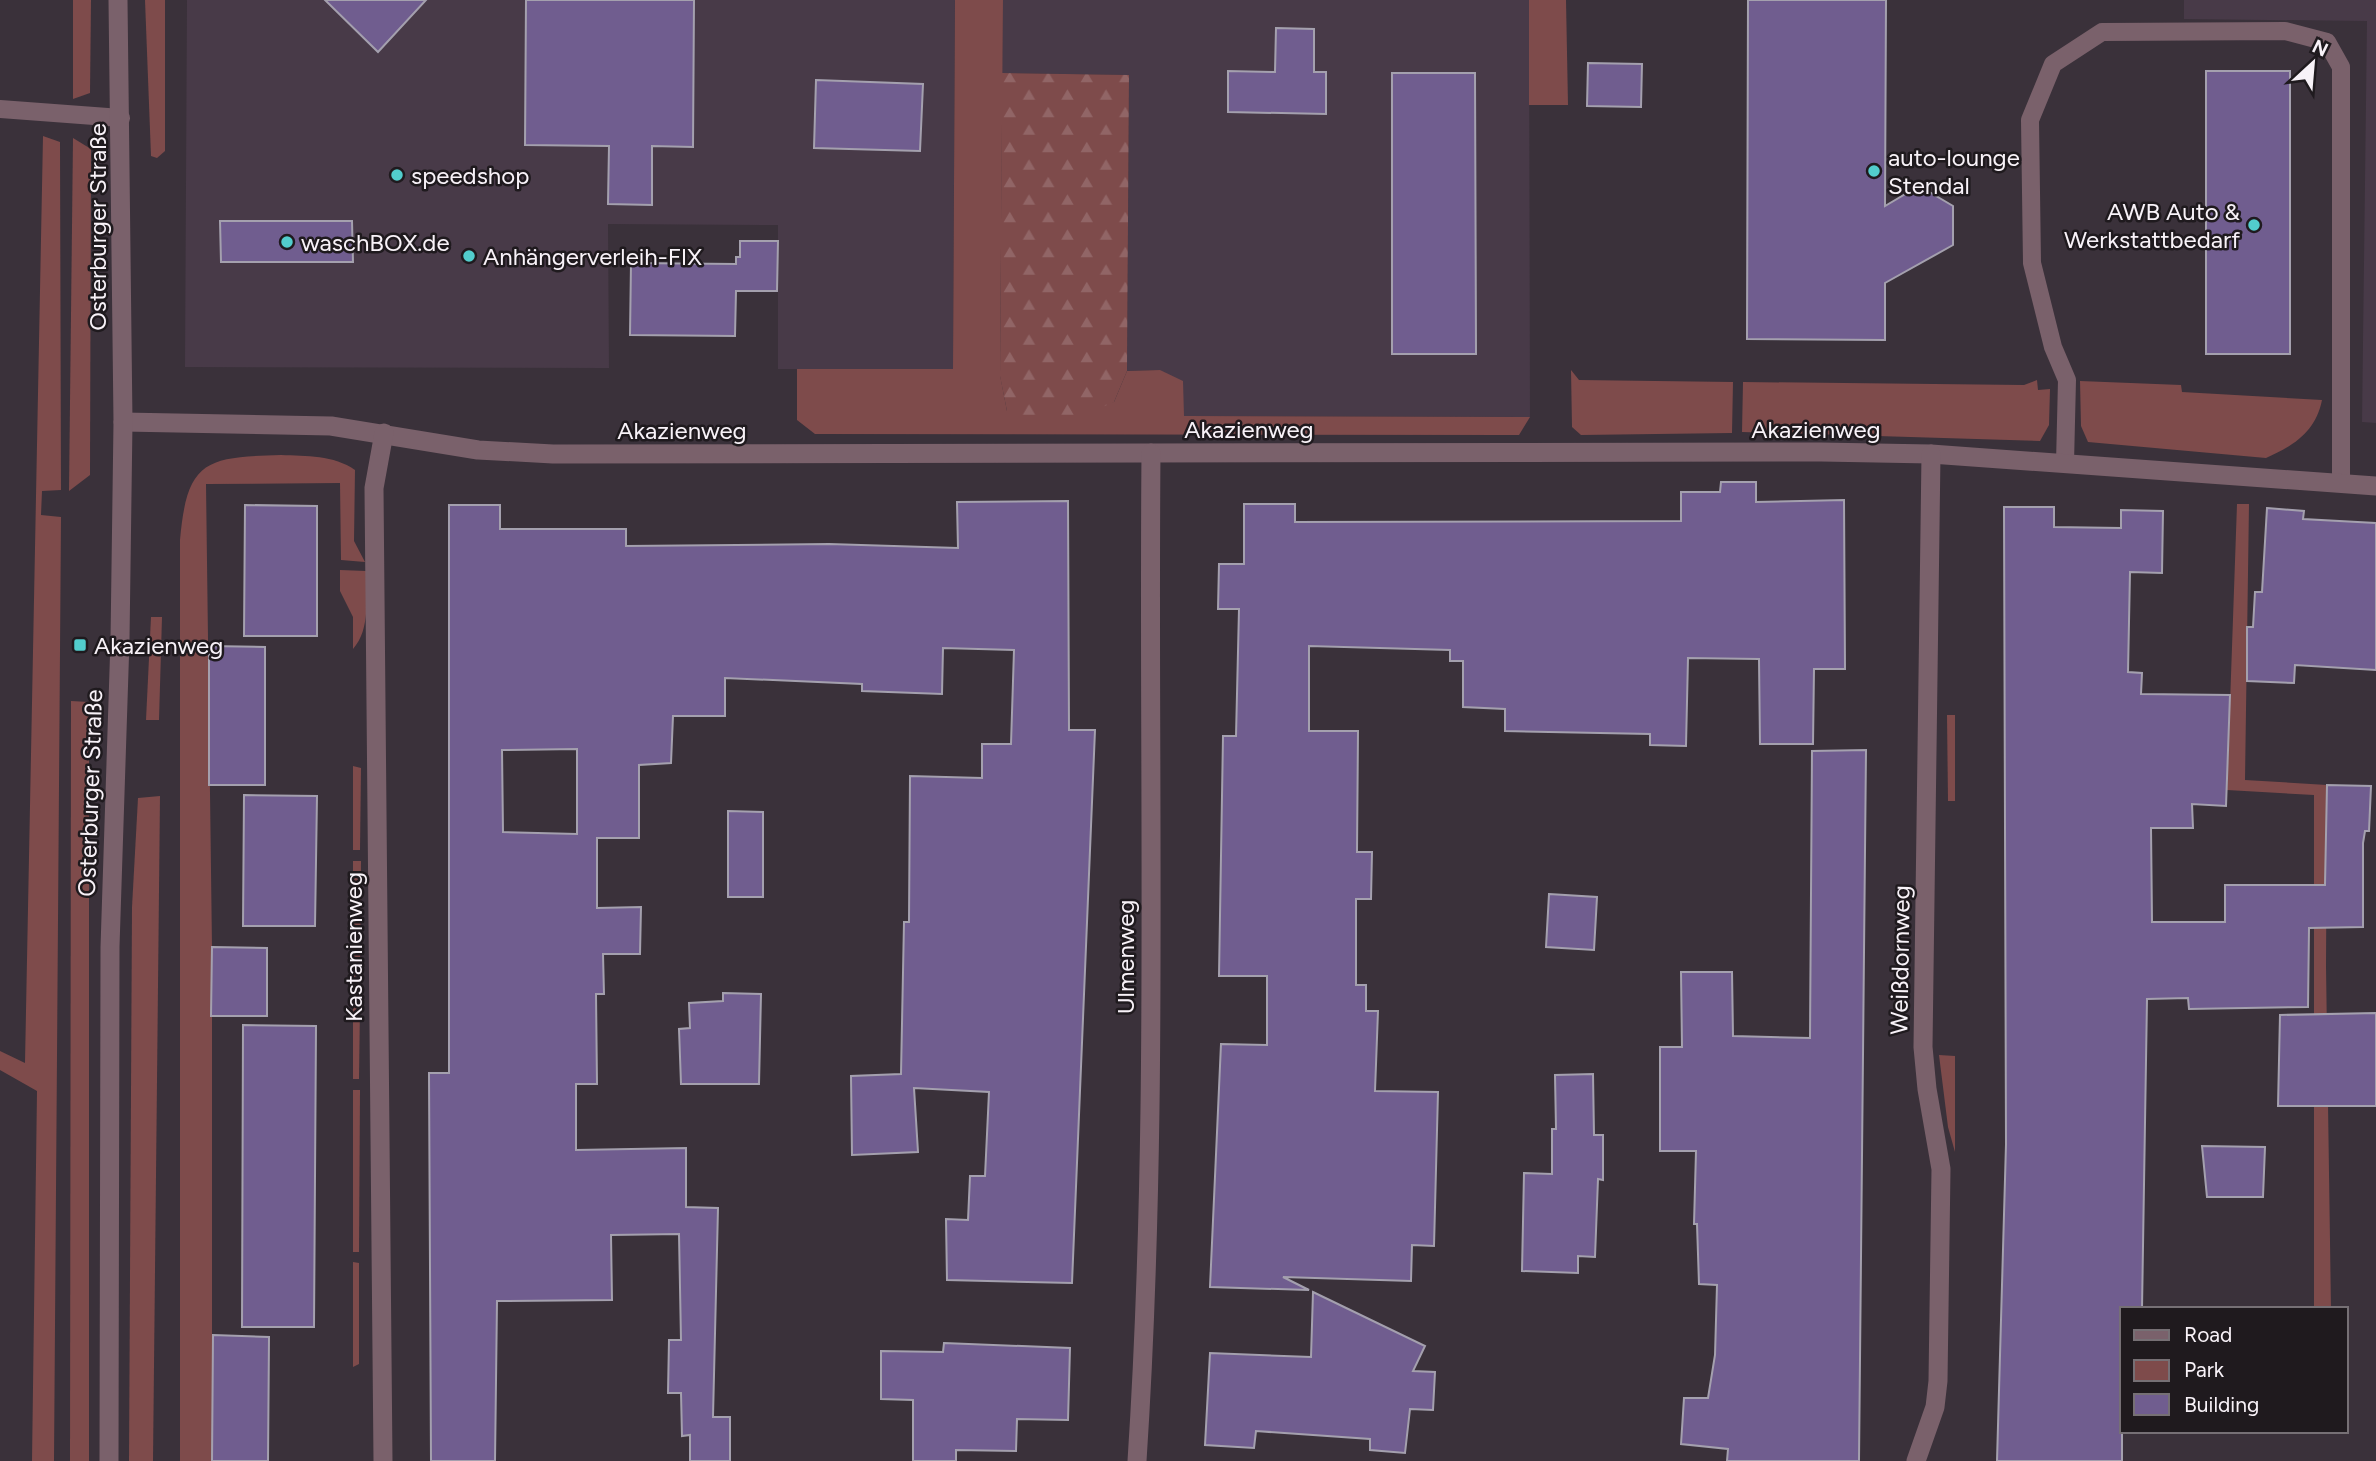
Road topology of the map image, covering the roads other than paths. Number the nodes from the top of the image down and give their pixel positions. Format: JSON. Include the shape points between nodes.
{"nodes":[{"id":1,"x":118,"y":0,"type":"edge"},
{"id":2,"x":0,"y":109,"type":"edge"},
{"id":3,"x":121,"y":118,"type":"junction"},
{"id":4,"x":123,"y":422,"type":"junction"},
{"id":5,"x":384,"y":433,"type":"junction"},
{"id":6,"x":1152,"y":453,"type":"junction"},
{"id":7,"x":1931,"y":454,"type":"junction"},
{"id":8,"x":2065,"y":463,"type":"junction"},
{"id":9,"x":2341,"y":483,"type":"junction"},
{"id":10,"x":2376,"y":485,"type":"edge"},
{"id":11,"x":109,"y":1461,"type":"edge"},
{"id":12,"x":383,"y":1461,"type":"edge"},
{"id":13,"x":1137,"y":1461,"type":"edge"},
{"id":14,"x":1916,"y":1461,"type":"edge"}],
"edges":[{"from":1,"to":3,"type":"street","name":"Osterburger Straße"},
{"from":2,"to":3,"type":"lane"},
{"from":3,"to":4,"type":"street","name":"Osterburger Straße"},
{"from":4,"to":5,"type":"street","name":"Akazienweg","via":[[331,426]]},
{"from":4,"to":11,"type":"street","name":"Osterburger Straße","via":[[110,947]]},
{"from":5,"to":6,"type":"street","name":"Akazienweg","via":[[478,450],[553,454]]},
{"from":5,"to":12,"type":"street","name":"Kastanienweg","via":[[374,488]]},
{"from":6,"to":7,"type":"street","name":"Akazienweg"},
{"from":6,"to":13,"type":"street","name":"Ulmenweg","via":[[1149,1102]]},
{"from":7,"to":8,"type":"street","name":"Akazienweg"},
{"from":7,"to":14,"type":"street","name":"Weißdornweg","via":[[1923,1047],[1938,1142],[1941,1209],[1935,1407]]},
{"from":8,"to":9,"type":"street","name":"Akazienweg"},
{"from":8,"to":9,"type":"lane","via":[[2067,380],[2053,347],[2032,263],[2030,120],[2053,64],[2102,32],[2285,31],[2327,42],[2341,67]]},
{"from":9,"to":10,"type":"street","name":"Akazienweg"}]}
